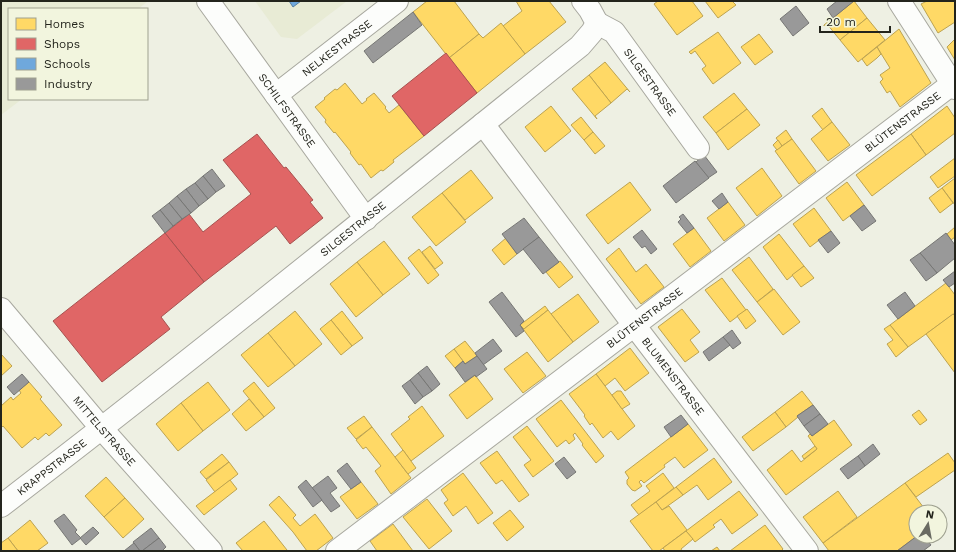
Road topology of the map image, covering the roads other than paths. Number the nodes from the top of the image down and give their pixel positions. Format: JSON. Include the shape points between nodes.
{"nodes":[{"id":1,"x":208,"y":1,"type":"edge"},
{"id":2,"x":397,"y":1,"type":"edge"},
{"id":3,"x":583,"y":1,"type":"edge"},
{"id":4,"x":899,"y":1,"type":"edge"},
{"id":5,"x":597,"y":23,"type":"junction"},
{"id":6,"x":954,"y":86,"type":"edge"},
{"id":7,"x":276,"y":95,"type":"junction"},
{"id":8,"x":483,"y":124,"type":"junction"},
{"id":9,"x":698,"y":148,"type":"dead end"},
{"id":10,"x":366,"y":219,"type":"junction"},
{"id":11,"x":1,"y":309,"type":"edge"},
{"id":12,"x":634,"y":325,"type":"junction"},
{"id":13,"x":102,"y":429,"type":"junction"},
{"id":14,"x":1,"y":506,"type":"edge"},
{"id":15,"x":211,"y":551,"type":"edge"},
{"id":16,"x":337,"y":551,"type":"edge"},
{"id":17,"x":807,"y":551,"type":"edge"}],
"edges":[{"from":1,"to":7,"type":"street","name":"SCHILFSTRASSE"},
{"from":2,"to":7,"type":"street","name":"NELKESTRASSE"},
{"from":3,"to":5,"type":"street"},
{"from":4,"to":6,"type":"street"},
{"from":5,"to":8,"type":"street","name":"SILGESTRASSE","via":[[580,46]]},
{"from":5,"to":9,"type":"street","name":"SILGESTRASSE","via":[[614,32]]},
{"from":6,"to":12,"type":"street","name":"BLÜTENSTRASSE"},
{"from":7,"to":10,"type":"street","name":"SCHILFSTRASSE"},
{"from":8,"to":10,"type":"street","name":"SILGESTRASSE"},
{"from":8,"to":12,"type":"street","name":"BLUMENSTRASSE"},
{"from":10,"to":13,"type":"street","name":"SILGESTRASSE"},
{"from":11,"to":13,"type":"street","name":"MITTELSTRASSE"},
{"from":12,"to":16,"type":"street","name":"BLÜTENSTRASSE"},
{"from":12,"to":17,"type":"street","name":"BLUMENSTRASSE"},
{"from":13,"to":14,"type":"street","name":"KRAPPSTRASSE"},
{"from":13,"to":15,"type":"street","name":"MITTELSTRASSE"}]}
